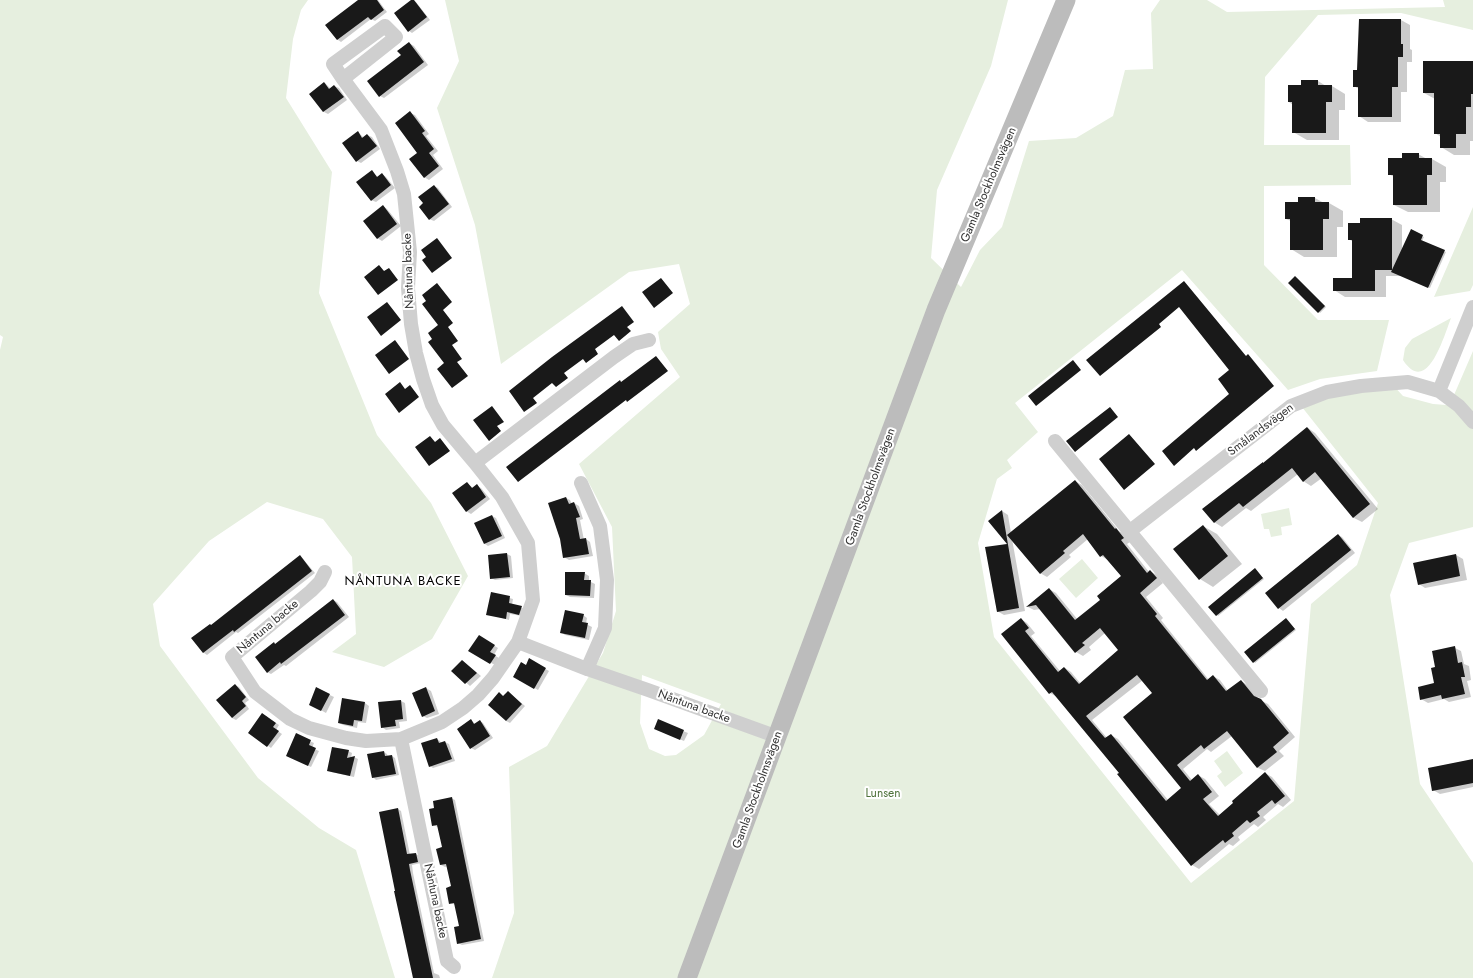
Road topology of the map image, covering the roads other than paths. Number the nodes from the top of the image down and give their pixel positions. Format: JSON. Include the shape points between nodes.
{"nodes":[{"id":1,"x":1066,"y":0,"type":"edge"},
{"id":2,"x":343,"y":79,"type":"dead end"},
{"id":3,"x":1473,"y":307,"type":"edge"},
{"id":4,"x":649,"y":340,"type":"dead end"},
{"id":5,"x":1438,"y":391,"type":"junction"},
{"id":6,"x":1473,"y":422,"type":"edge"},
{"id":7,"x":1055,"y":441,"type":"dead end"},
{"id":8,"x":475,"y":462,"type":"junction"},
{"id":9,"x":580,"y":483,"type":"dead end"},
{"id":10,"x":1130,"y":531,"type":"junction"},
{"id":11,"x":325,"y":572,"type":"dead end"},
{"id":12,"x":518,"y":642,"type":"junction"},
{"id":13,"x":587,"y":669,"type":"junction"},
{"id":14,"x":1261,"y":691,"type":"dead end"},
{"id":15,"x":778,"y":737,"type":"junction"},
{"id":16,"x":401,"y":739,"type":"junction"},
{"id":17,"x":454,"y":967,"type":"dead end"},
{"id":18,"x":687,"y":978,"type":"edge"}],
"edges":[{"from":1,"to":15,"type":"main road","name":"Gamla Stockholmsvägen","via":[[936,310]]},
{"from":2,"to":8,"type":"street","name":"Nåntuna backe","via":[[381,130],[404,194],[410,252],[408,288],[411,324],[422,379],[443,425]]},
{"from":3,"to":5,"type":"street"},
{"from":4,"to":8,"type":"street","via":[[633,344]]},
{"from":5,"to":6,"type":"street","name":"Smålandsvägen","via":[[1459,406]]},
{"from":5,"to":10,"type":"street","name":"Smålandsvägen","via":[[1408,382],[1391,383],[1327,392],[1298,402],[1248,437]]},
{"from":7,"to":10,"type":"street"},
{"from":8,"to":12,"type":"street","name":"Nåntuna backe","via":[[502,497],[528,543],[533,600]]},
{"from":9,"to":13,"type":"street","via":[[600,526],[607,580],[605,628]]},
{"from":10,"to":14,"type":"street"},
{"from":11,"to":16,"type":"street","name":"Nåntuna backe","via":[[311,591],[232,657],[255,692],[290,719],[309,728],[346,738],[366,741]]},
{"from":12,"to":13,"type":"street","name":"Nåntuna backe"},
{"from":12,"to":16,"type":"street","name":"Nåntuna backe","via":[[493,678],[463,708],[442,722]]},
{"from":13,"to":15,"type":"street","name":"Nåntuna backe"},
{"from":15,"to":18,"type":"main road","name":"Gamla Stockholmsvägen"},
{"from":16,"to":17,"type":"street","name":"Nåntuna backe","via":[[447,961]]}]}
